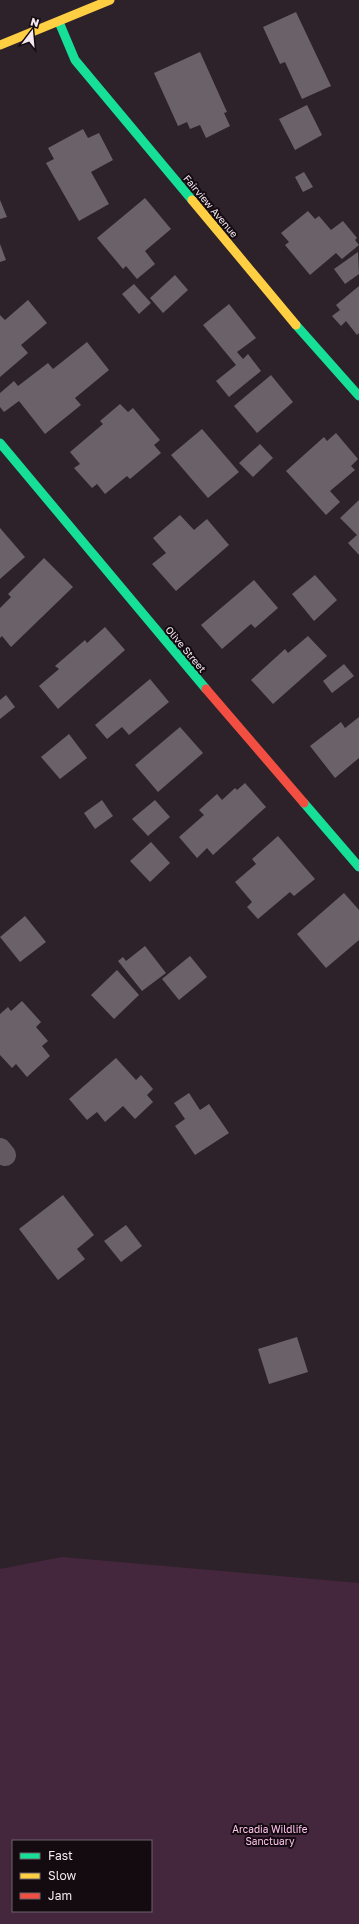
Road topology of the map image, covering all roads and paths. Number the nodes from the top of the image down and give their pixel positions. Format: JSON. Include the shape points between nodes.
{"nodes":[{"id":1,"x":110,"y":0,"type":"edge"},
{"id":2,"x":59,"y":22,"type":"junction"},
{"id":3,"x":0,"y":46,"type":"edge"},
{"id":4,"x":359,"y":396,"type":"edge"},
{"id":5,"x":0,"y":443,"type":"edge"},
{"id":6,"x":359,"y":867,"type":"edge"}],
"edges":[{"from":1,"to":2,"type":"street"},
{"from":2,"to":3,"type":"street"},
{"from":2,"to":4,"type":"street","name":"Fairview Avenue","via":[[75,60],[302,332]]},
{"from":5,"to":6,"type":"street","name":"Olive Street"}]}
